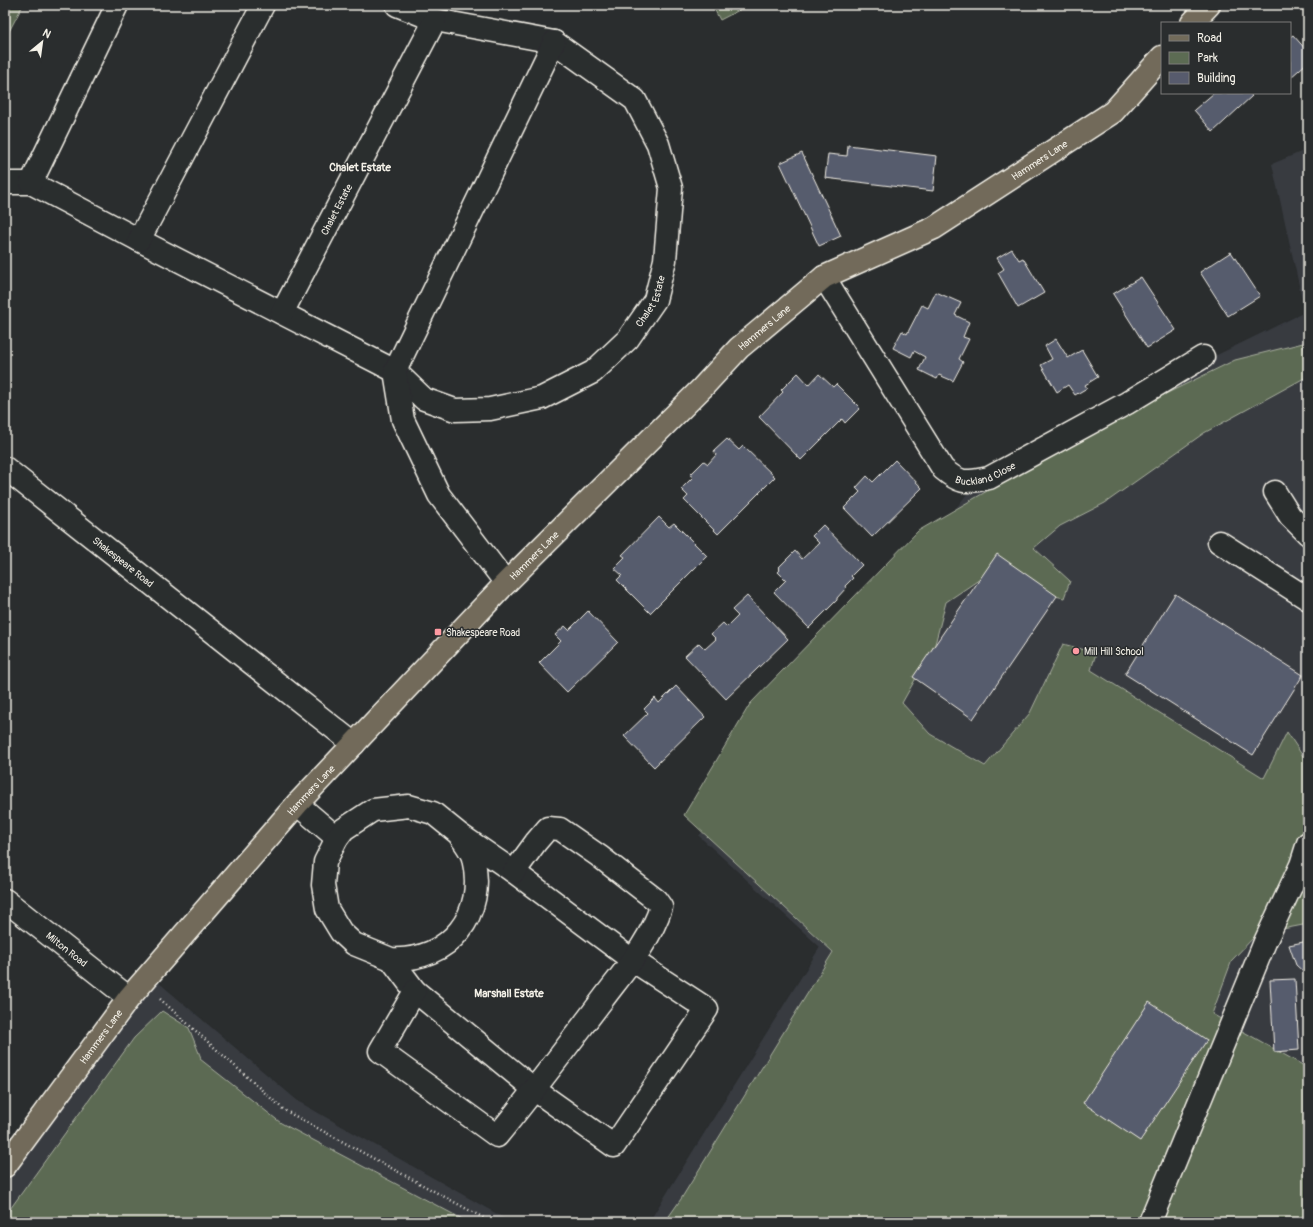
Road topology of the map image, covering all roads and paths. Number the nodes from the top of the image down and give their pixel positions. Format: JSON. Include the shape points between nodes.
{"nodes":[{"id":1,"x":117,"y":5,"type":"edge"},
{"id":2,"x":262,"y":5,"type":"edge"},
{"id":3,"x":397,"y":5,"type":"edge"},
{"id":4,"x":1209,"y":5,"type":"edge"},
{"id":5,"x":435,"y":20,"type":"junction"},
{"id":6,"x":1193,"y":22,"type":"edge"},
{"id":7,"x":554,"y":42,"type":"junction"},
{"id":8,"x":1161,"y":58,"type":"edge"},
{"id":9,"x":5,"y":183,"type":"edge"},
{"id":10,"x":31,"y":183,"type":"junction"},
{"id":11,"x":139,"y":240,"type":"junction"},
{"id":12,"x":824,"y":278,"type":"junction"},
{"id":13,"x":282,"y":314,"type":"junction"},
{"id":14,"x":1203,"y":358,"type":"dead end"},
{"id":15,"x":395,"y":371,"type":"junction"},
{"id":16,"x":5,"y":468,"type":"edge"},
{"id":17,"x":1275,"y":492,"type":"dead end"},
{"id":18,"x":1308,"y":534,"type":"edge"},
{"id":19,"x":1219,"y":542,"type":"dead end"},
{"id":20,"x":506,"y":583,"type":"junction"},
{"id":21,"x":1308,"y":599,"type":"edge"},
{"id":22,"x":354,"y":744,"type":"junction"},
{"id":23,"x":297,"y":804,"type":"junction"},
{"id":24,"x":459,"y":834,"type":"junction"},
{"id":25,"x":336,"y":838,"type":"junction"},
{"id":26,"x":1308,"y":843,"type":"edge"},
{"id":27,"x":514,"y":872,"type":"junction"},
{"id":28,"x":5,"y":900,"type":"edge"},
{"id":29,"x":391,"y":959,"type":"junction"},
{"id":30,"x":632,"y":960,"type":"junction"},
{"id":31,"x":135,"y":990,"type":"junction"},
{"id":32,"x":415,"y":991,"type":"junction"},
{"id":33,"x":535,"y":1090,"type":"junction"},
{"id":34,"x":5,"y":1166,"type":"edge"},
{"id":35,"x":491,"y":1222,"type":"edge"},
{"id":36,"x":1150,"y":1222,"type":"edge"}],
"edges":[{"from":1,"to":10,"type":"street"},
{"from":2,"to":11,"type":"street"},
{"from":3,"to":5,"type":"street","name":"Chalet Estate"},
{"from":4,"to":6,"type":"main road"},
{"from":5,"to":7,"type":"street","name":"Chalet Estate"},
{"from":5,"to":13,"type":"street","name":"Chalet Estate"},
{"from":7,"to":15,"type":"street"},
{"from":7,"to":15,"type":"street","name":"Chalet Estate","via":[[635,100],[658,144],[670,188],[665,260],[654,300],[628,340],[593,372],[542,398],[490,409],[455,410],[424,399]]},
{"from":8,"to":12,"type":"main road","name":"Hammers Lane","via":[[1113,112],[934,228]]},
{"from":9,"to":10,"type":"street","name":"Chalet Estate"},
{"from":10,"to":11,"type":"street","name":"Chalet Estate"},
{"from":11,"to":13,"type":"street","name":"Chalet Estate"},
{"from":12,"to":14,"type":"street","name":"Buckland Close","via":[[943,469],[953,477],[967,482],[989,478],[1127,403]]},
{"from":12,"to":20,"type":"main road","name":"Hammers Lane","via":[[739,348]]},
{"from":13,"to":15,"type":"street","name":"Chalet Estate"},
{"from":15,"to":20,"type":"street","via":[[403,420],[439,495]]},
{"from":16,"to":22,"type":"street","name":"Shakespeare Road"},
{"from":17,"to":18,"type":"street","via":[[1290,516]]},
{"from":19,"to":21,"type":"street"},
{"from":20,"to":22,"type":"main road","name":"Hammers Lane"},
{"from":22,"to":23,"type":"main road","name":"Hammers Lane"},
{"from":23,"to":25,"type":"street"},
{"from":23,"to":31,"type":"main road","name":"Hammers Lane"},
{"from":24,"to":25,"type":"street","via":[[433,813],[409,806],[373,810],[344,829]]},
{"from":24,"to":27,"type":"street"},
{"from":24,"to":29,"type":"street","via":[[472,856],[477,886],[470,914],[462,928],[441,948],[428,954]]},
{"from":25,"to":29,"type":"street","via":[[325,862],[323,884],[327,909],[341,932],[354,944]]},
{"from":26,"to":36,"type":"street","via":[[1301,865],[1262,949]]},
{"from":27,"to":30,"type":"street"},
{"from":27,"to":30,"type":"street","via":[[548,828],[560,829],[599,856],[656,900],[661,907],[657,920]]},
{"from":28,"to":31,"type":"street","name":"Milton Road"},
{"from":29,"to":32,"type":"street"},
{"from":30,"to":33,"type":"street"},
{"from":30,"to":33,"type":"street","via":[[707,1009],[614,1146]]},
{"from":31,"to":34,"type":"main road","name":"Hammers Lane"},
{"from":31,"to":35,"type":"path","via":[[284,1110]]},
{"from":32,"to":33,"type":"street"},
{"from":32,"to":33,"type":"street","via":[[380,1050],[497,1136]]}]}
